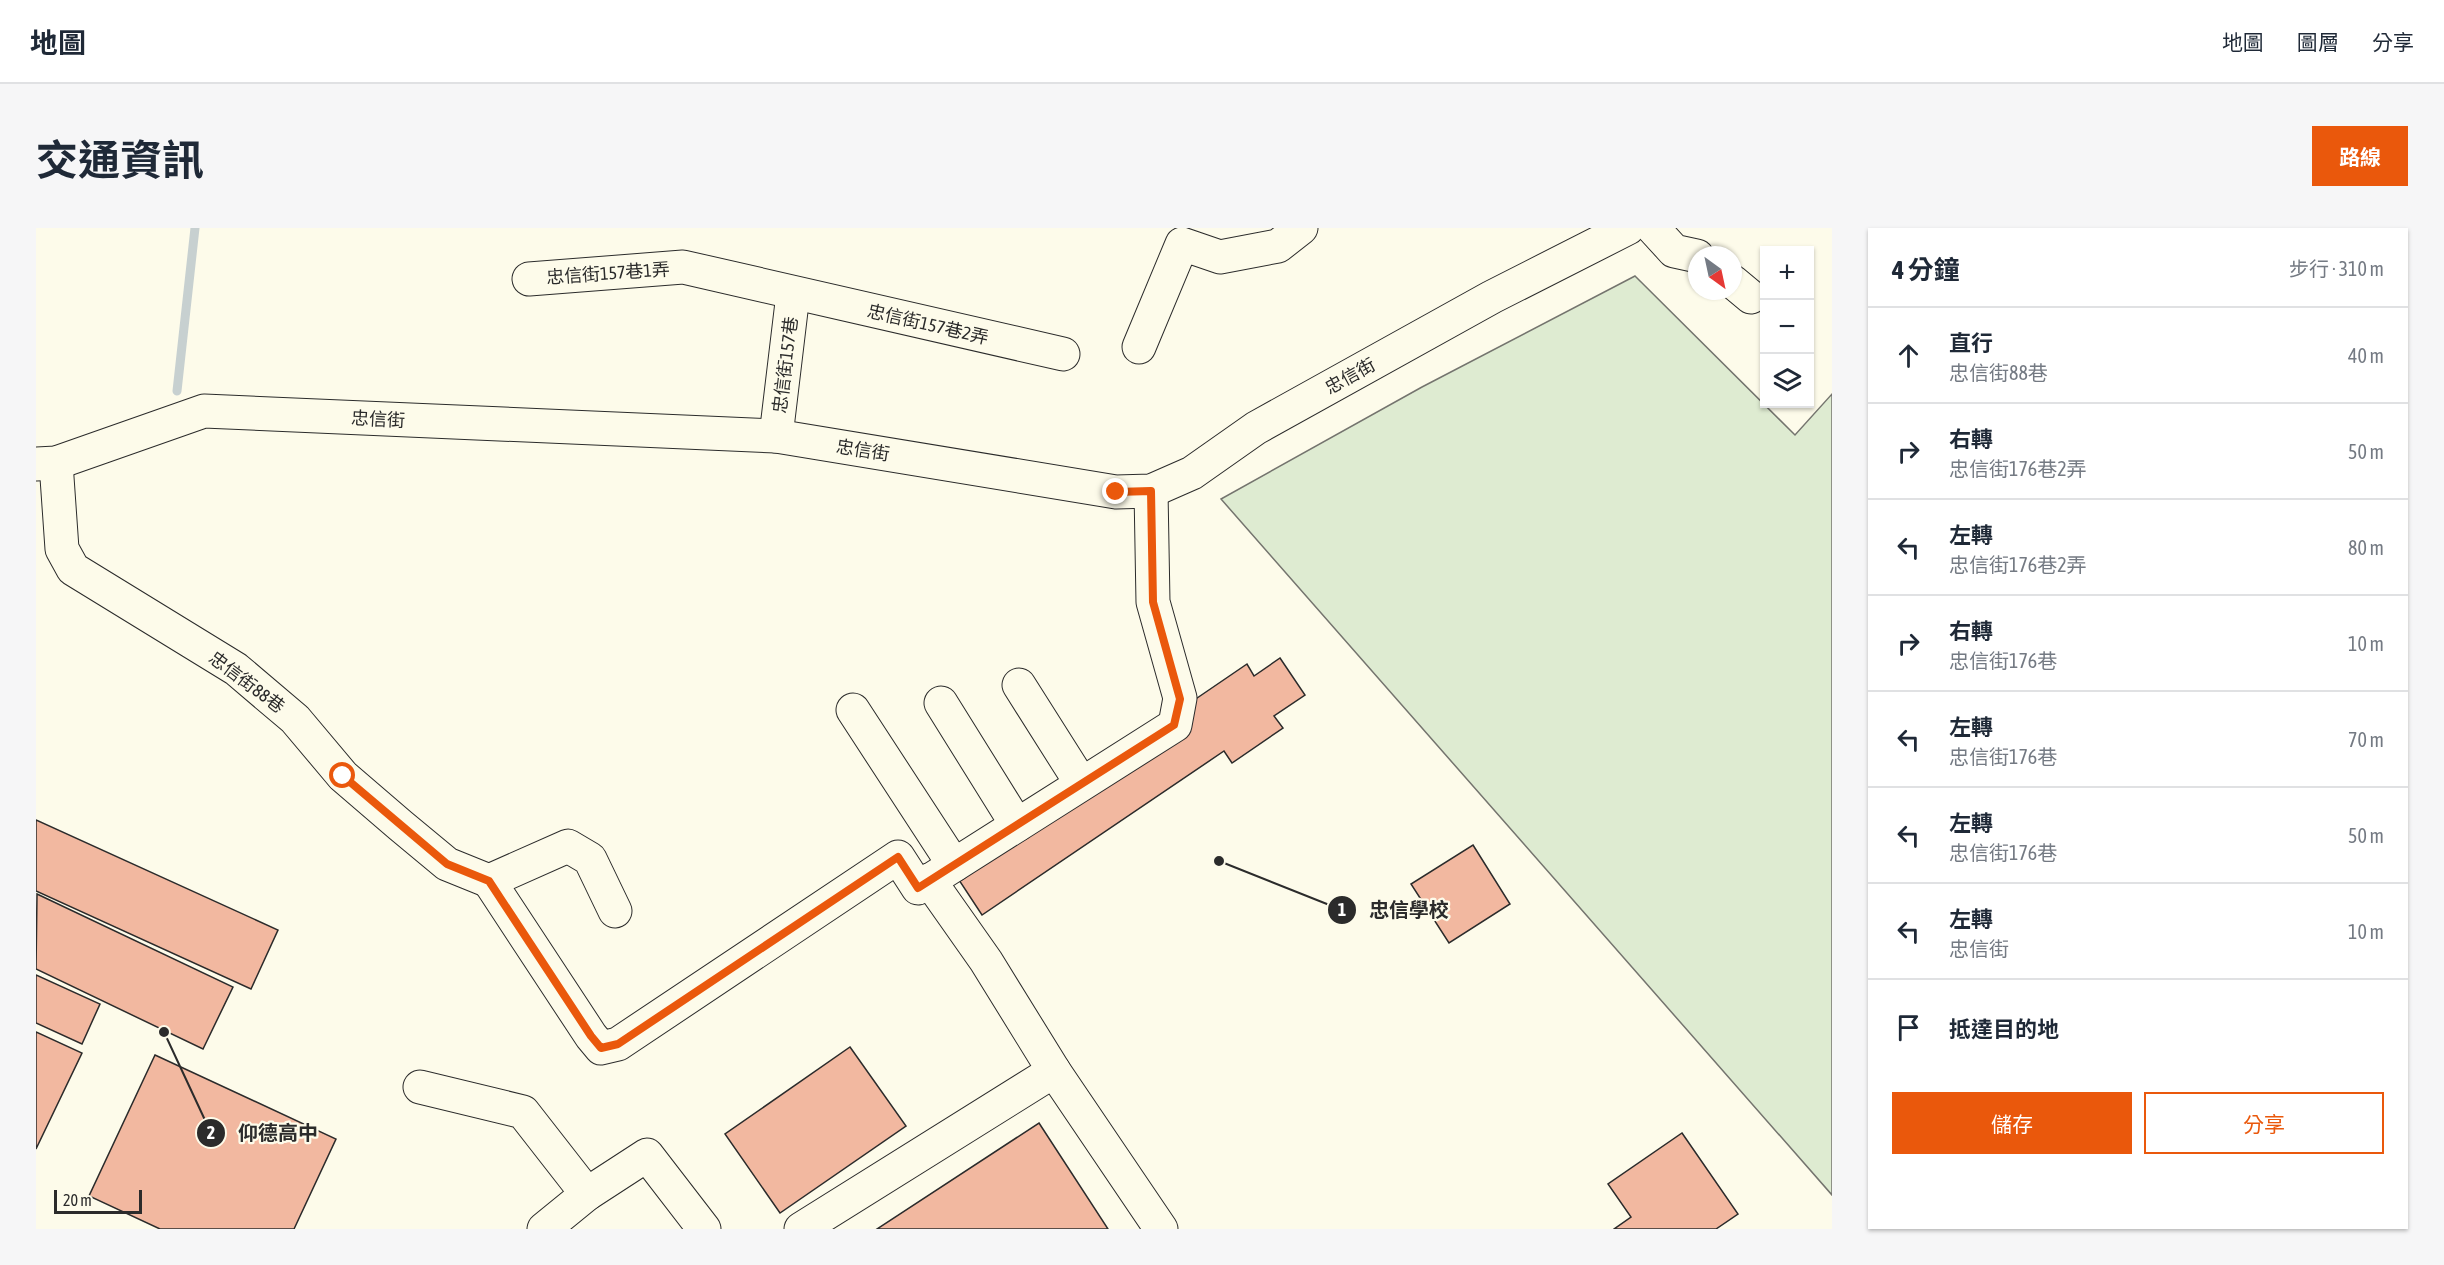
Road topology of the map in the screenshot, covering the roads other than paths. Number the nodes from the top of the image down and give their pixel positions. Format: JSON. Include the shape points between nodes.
{"nodes":[{"id":1,"x":1301,"y":228,"type":"edge"},
{"id":2,"x":1628,"y":228,"type":"edge"},
{"id":3,"x":1653,"y":228,"type":"edge"},
{"id":4,"x":1688,"y":253,"type":"edge"},
{"id":5,"x":528,"y":279,"type":"dead end"},
{"id":6,"x":793,"y":294,"type":"junction"},
{"id":7,"x":1139,"y":347,"type":"dead end"},
{"id":8,"x":1063,"y":354,"type":"dead end"},
{"id":9,"x":776,"y":436,"type":"junction"},
{"id":10,"x":46,"y":464,"type":"edge"},
{"id":11,"x":1151,"y":491,"type":"junction"},
{"id":12,"x":1018,"y":685,"type":"dead end"},
{"id":13,"x":941,"y":703,"type":"dead end"},
{"id":14,"x":854,"y":710,"type":"dead end"},
{"id":15,"x":1081,"y":783,"type":"junction"},
{"id":16,"x":1017,"y":825,"type":"junction"},
{"id":17,"x":941,"y":872,"type":"junction"},
{"id":18,"x":489,"y":881,"type":"junction"},
{"id":19,"x":615,"y":911,"type":"dead end"},
{"id":20,"x":1054,"y":1071,"type":"junction"},
{"id":21,"x":420,"y":1087,"type":"dead end"},
{"id":22,"x":587,"y":1194,"type":"junction"},
{"id":23,"x":544,"y":1229,"type":"edge"},
{"id":24,"x":705,"y":1229,"type":"edge"},
{"id":25,"x":801,"y":1229,"type":"edge"},
{"id":26,"x":1161,"y":1229,"type":"edge"}],
"edges":[{"from":1,"to":7,"type":"street","via":[[1278,246],[1220,257],[1182,244]]},
{"from":2,"to":11,"type":"street","name":"忠信街","via":[[1472,308],[1256,428],[1192,473]]},
{"from":3,"to":4,"type":"street","via":[[1674,251]]},
{"from":5,"to":6,"type":"street","name":"忠信街157巷1弄","via":[[683,267]]},
{"from":6,"to":8,"type":"street","name":"忠信街157巷2弄"},
{"from":6,"to":9,"type":"street","name":"忠信街157巷"},
{"from":9,"to":10,"type":"street","name":"忠信街","via":[[204,411]]},
{"from":9,"to":11,"type":"street","name":"忠信街","via":[[1116,492]]},
{"from":10,"to":18,"type":"street","name":"忠信街88巷","via":[[62,549],[73,569],[236,669],[296,718],[343,776],[447,864]]},
{"from":11,"to":15,"type":"street","via":[[1153,602],[1180,699],[1174,725]]},
{"from":12,"to":15,"type":"street"},
{"from":13,"to":16,"type":"street"},
{"from":14,"to":17,"type":"street"},
{"from":15,"to":16,"type":"street"},
{"from":16,"to":17,"type":"street"},
{"from":17,"to":18,"type":"street","via":[[918,888],[898,857],[618,1044],[601,1048]]},
{"from":17,"to":20,"type":"street","via":[[986,961]]},
{"from":18,"to":19,"type":"street","via":[[568,846],[590,859]]},
{"from":20,"to":25,"type":"street"},
{"from":20,"to":26,"type":"street"},
{"from":21,"to":22,"type":"street","via":[[523,1112]]},
{"from":22,"to":23,"type":"street"},
{"from":22,"to":24,"type":"street","via":[[647,1155]]}]}
